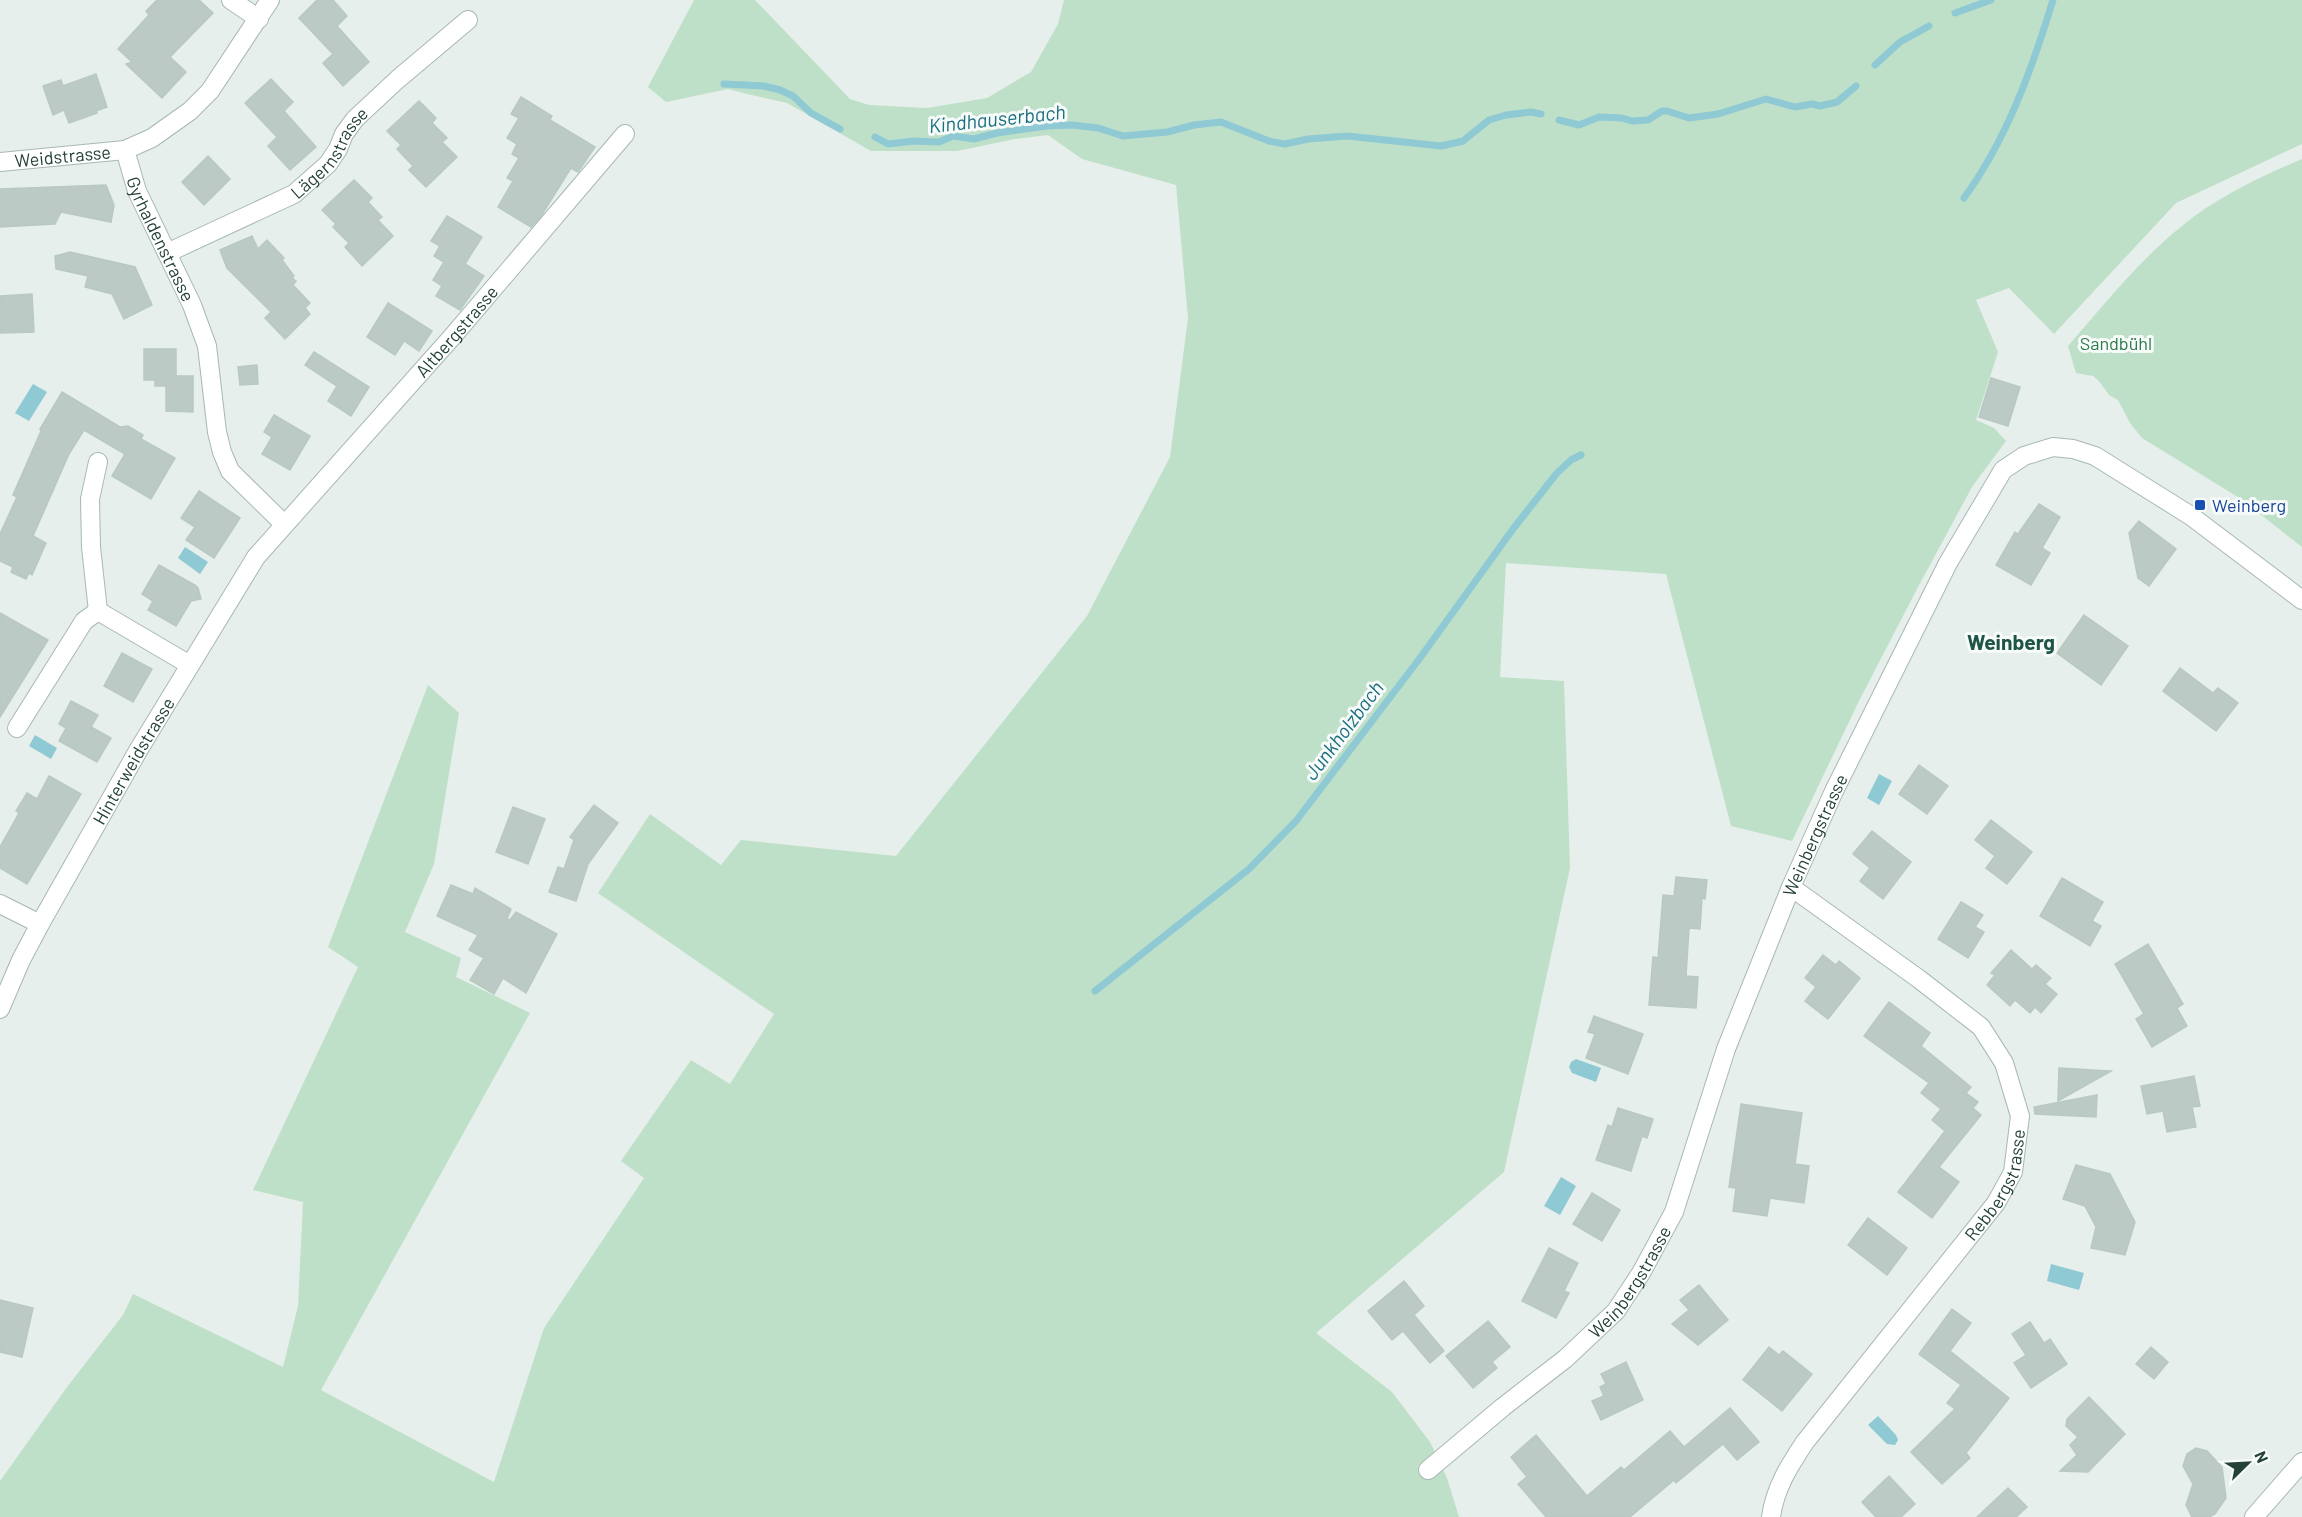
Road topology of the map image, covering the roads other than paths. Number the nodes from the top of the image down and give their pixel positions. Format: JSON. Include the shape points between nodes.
{"nodes":[{"id":1,"x":231,"y":0,"type":"edge"},
{"id":2,"x":270,"y":0,"type":"edge"},
{"id":3,"x":259,"y":19,"type":"junction"},
{"id":4,"x":468,"y":20,"type":"dead end"},
{"id":5,"x":625,"y":134,"type":"dead end"},
{"id":6,"x":125,"y":150,"type":"junction"},
{"id":7,"x":0,"y":162,"type":"edge"},
{"id":8,"x":167,"y":252,"type":"junction"},
{"id":9,"x":98,"y":462,"type":"dead end"},
{"id":10,"x":284,"y":524,"type":"junction"},
{"id":11,"x":2302,"y":600,"type":"edge"},
{"id":12,"x":98,"y":611,"type":"junction"},
{"id":13,"x":190,"y":665,"type":"junction"},
{"id":14,"x":17,"y":728,"type":"dead end"},
{"id":15,"x":1791,"y":887,"type":"junction"},
{"id":16,"x":0,"y":904,"type":"edge"},
{"id":17,"x":40,"y":924,"type":"junction"},
{"id":18,"x":0,"y":1009,"type":"edge"},
{"id":19,"x":2302,"y":1462,"type":"edge"},
{"id":20,"x":1428,"y":1470,"type":"dead end"},
{"id":21,"x":1772,"y":1517,"type":"edge"},
{"id":22,"x":2254,"y":1517,"type":"edge"}],
"edges":[{"from":1,"to":3,"type":"street"},
{"from":2,"to":3,"type":"street"},
{"from":3,"to":6,"type":"street","via":[[197,104],[159,133]]},
{"from":4,"to":8,"type":"street","name":"Lägernstrasse","via":[[356,119],[328,164],[294,194]]},
{"from":5,"to":10,"type":"street","name":"Altbergstrasse","via":[[437,354]]},
{"from":6,"to":7,"type":"street","name":"Weidstrasse"},
{"from":6,"to":8,"type":"street","name":"Gyrhaldenstrasse","via":[[137,191]]},
{"from":8,"to":10,"type":"street","name":"Gyrhaldenstrasse","via":[[207,346],[217,432],[230,471]]},
{"from":9,"to":12,"type":"street","via":[[90,499]]},
{"from":10,"to":13,"type":"street","name":"Hinterweidstrasse","via":[[256,557]]},
{"from":11,"to":15,"type":"street","name":"Weinbergstrasse","via":[[2191,516],[2095,456],[2053,447],[2024,456],[2003,470],[1948,563],[1877,702]]},
{"from":12,"to":13,"type":"street"},
{"from":12,"to":14,"type":"street","via":[[84,621]]},
{"from":13,"to":17,"type":"street","name":"Hinterweidstrasse"},
{"from":15,"to":20,"type":"street","name":"Weinbergstrasse","via":[[1726,1049],[1674,1212],[1641,1273],[1616,1311],[1565,1359]]},
{"from":15,"to":21,"type":"street","name":"Rebbergstrasse","via":[[1981,1027],[2004,1063],[2020,1116],[2013,1172],[1996,1203],[1805,1442],[1782,1476]]},
{"from":16,"to":17,"type":"street"},
{"from":17,"to":18,"type":"street","name":"Hinterweidstrasse"},
{"from":19,"to":22,"type":"street"}]}
